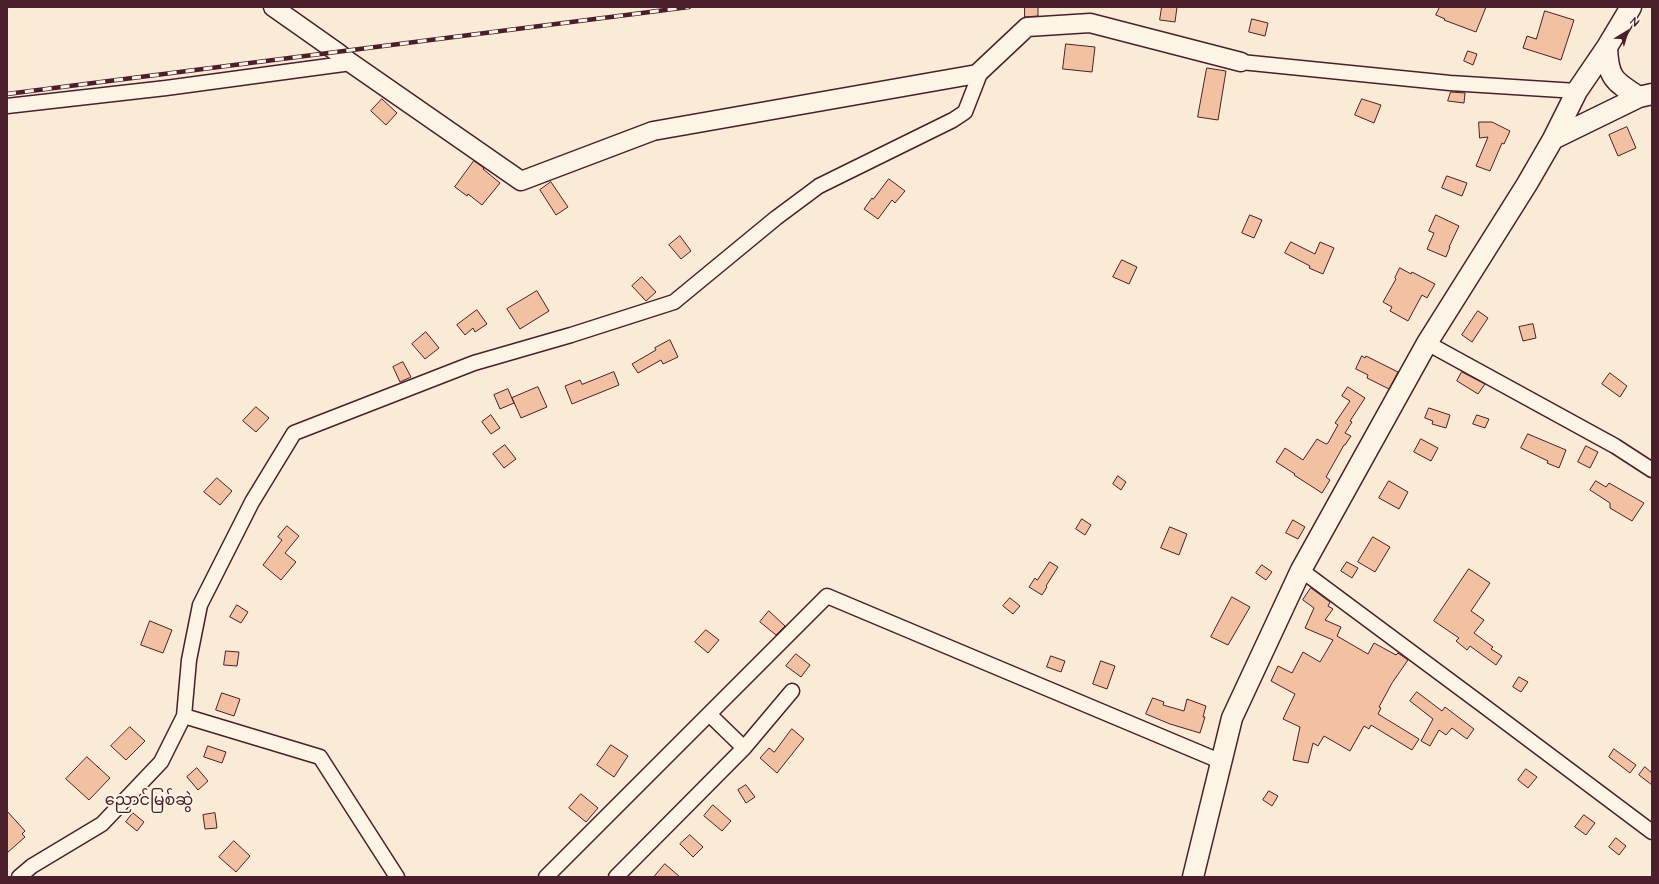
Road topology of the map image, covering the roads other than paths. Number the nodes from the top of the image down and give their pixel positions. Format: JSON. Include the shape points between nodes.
{"nodes":[{"id":1,"x":273,"y":7,"type":"edge"},
{"id":2,"x":1631,"y":7,"type":"edge"},
{"id":3,"x":1607,"y":47,"type":"junction"},
{"id":4,"x":1241,"y":62,"type":"joint"},
{"id":5,"x":351,"y":63,"type":"junction"},
{"id":6,"x":982,"y":71,"type":"junction"},
{"id":7,"x":1577,"y":91,"type":"junction"},
{"id":8,"x":1645,"y":95,"type":"edge"},
{"id":9,"x":7,"y":106,"type":"edge"},
{"id":10,"x":1553,"y":139,"type":"junction"},
{"id":11,"x":1427,"y":342,"type":"junction"},
{"id":12,"x":1652,"y":470,"type":"edge"},
{"id":13,"x":1301,"y":570,"type":"junction"},
{"id":14,"x":792,"y":691,"type":"dead end"},
{"id":15,"x":709,"y":714,"type":"junction"},
{"id":16,"x":184,"y":716,"type":"junction"},
{"id":17,"x":744,"y":748,"type":"junction"},
{"id":18,"x":1222,"y":762,"type":"junction"},
{"id":19,"x":1652,"y":832,"type":"edge"},
{"id":20,"x":19,"y":877,"type":"edge"},
{"id":21,"x":397,"y":877,"type":"edge"},
{"id":22,"x":546,"y":877,"type":"edge"},
{"id":23,"x":616,"y":877,"type":"edge"},
{"id":24,"x":1193,"y":877,"type":"edge"}],
"edges":[{"from":1,"to":5,"type":"street"},
{"from":2,"to":3,"type":"main road"},
{"from":3,"to":7,"type":"main road"},
{"from":3,"to":8,"type":"main road","via":[[1608,66],[1613,77],[1621,86]]},
{"from":4,"to":6,"type":"street","via":[[1090,23],[1027,27]]},
{"from":4,"to":7,"type":"street","via":[[1450,83]]},
{"from":5,"to":6,"type":"street","via":[[521,180],[653,131],[970,76]]},
{"from":5,"to":9,"type":"street"},
{"from":6,"to":16,"type":"street","via":[[965,112],[819,186],[674,302],[474,363],[294,433],[252,502],[200,605],[190,660]]},
{"from":7,"to":10,"type":"main road"},
{"from":8,"to":10,"type":"main road"},
{"from":10,"to":11,"type":"main road"},
{"from":11,"to":12,"type":"street","via":[[1615,446]]},
{"from":11,"to":13,"type":"main road"},
{"from":13,"to":18,"type":"main road","via":[[1232,718]]},
{"from":13,"to":19,"type":"street"},
{"from":14,"to":17,"type":"street"},
{"from":15,"to":17,"type":"street"},
{"from":15,"to":18,"type":"street","via":[[828,596]]},
{"from":15,"to":22,"type":"street"},
{"from":16,"to":20,"type":"street","via":[[161,762],[102,824],[32,866]]},
{"from":16,"to":21,"type":"street","via":[[320,757]]},
{"from":17,"to":23,"type":"street"},
{"from":18,"to":24,"type":"main road"}]}
